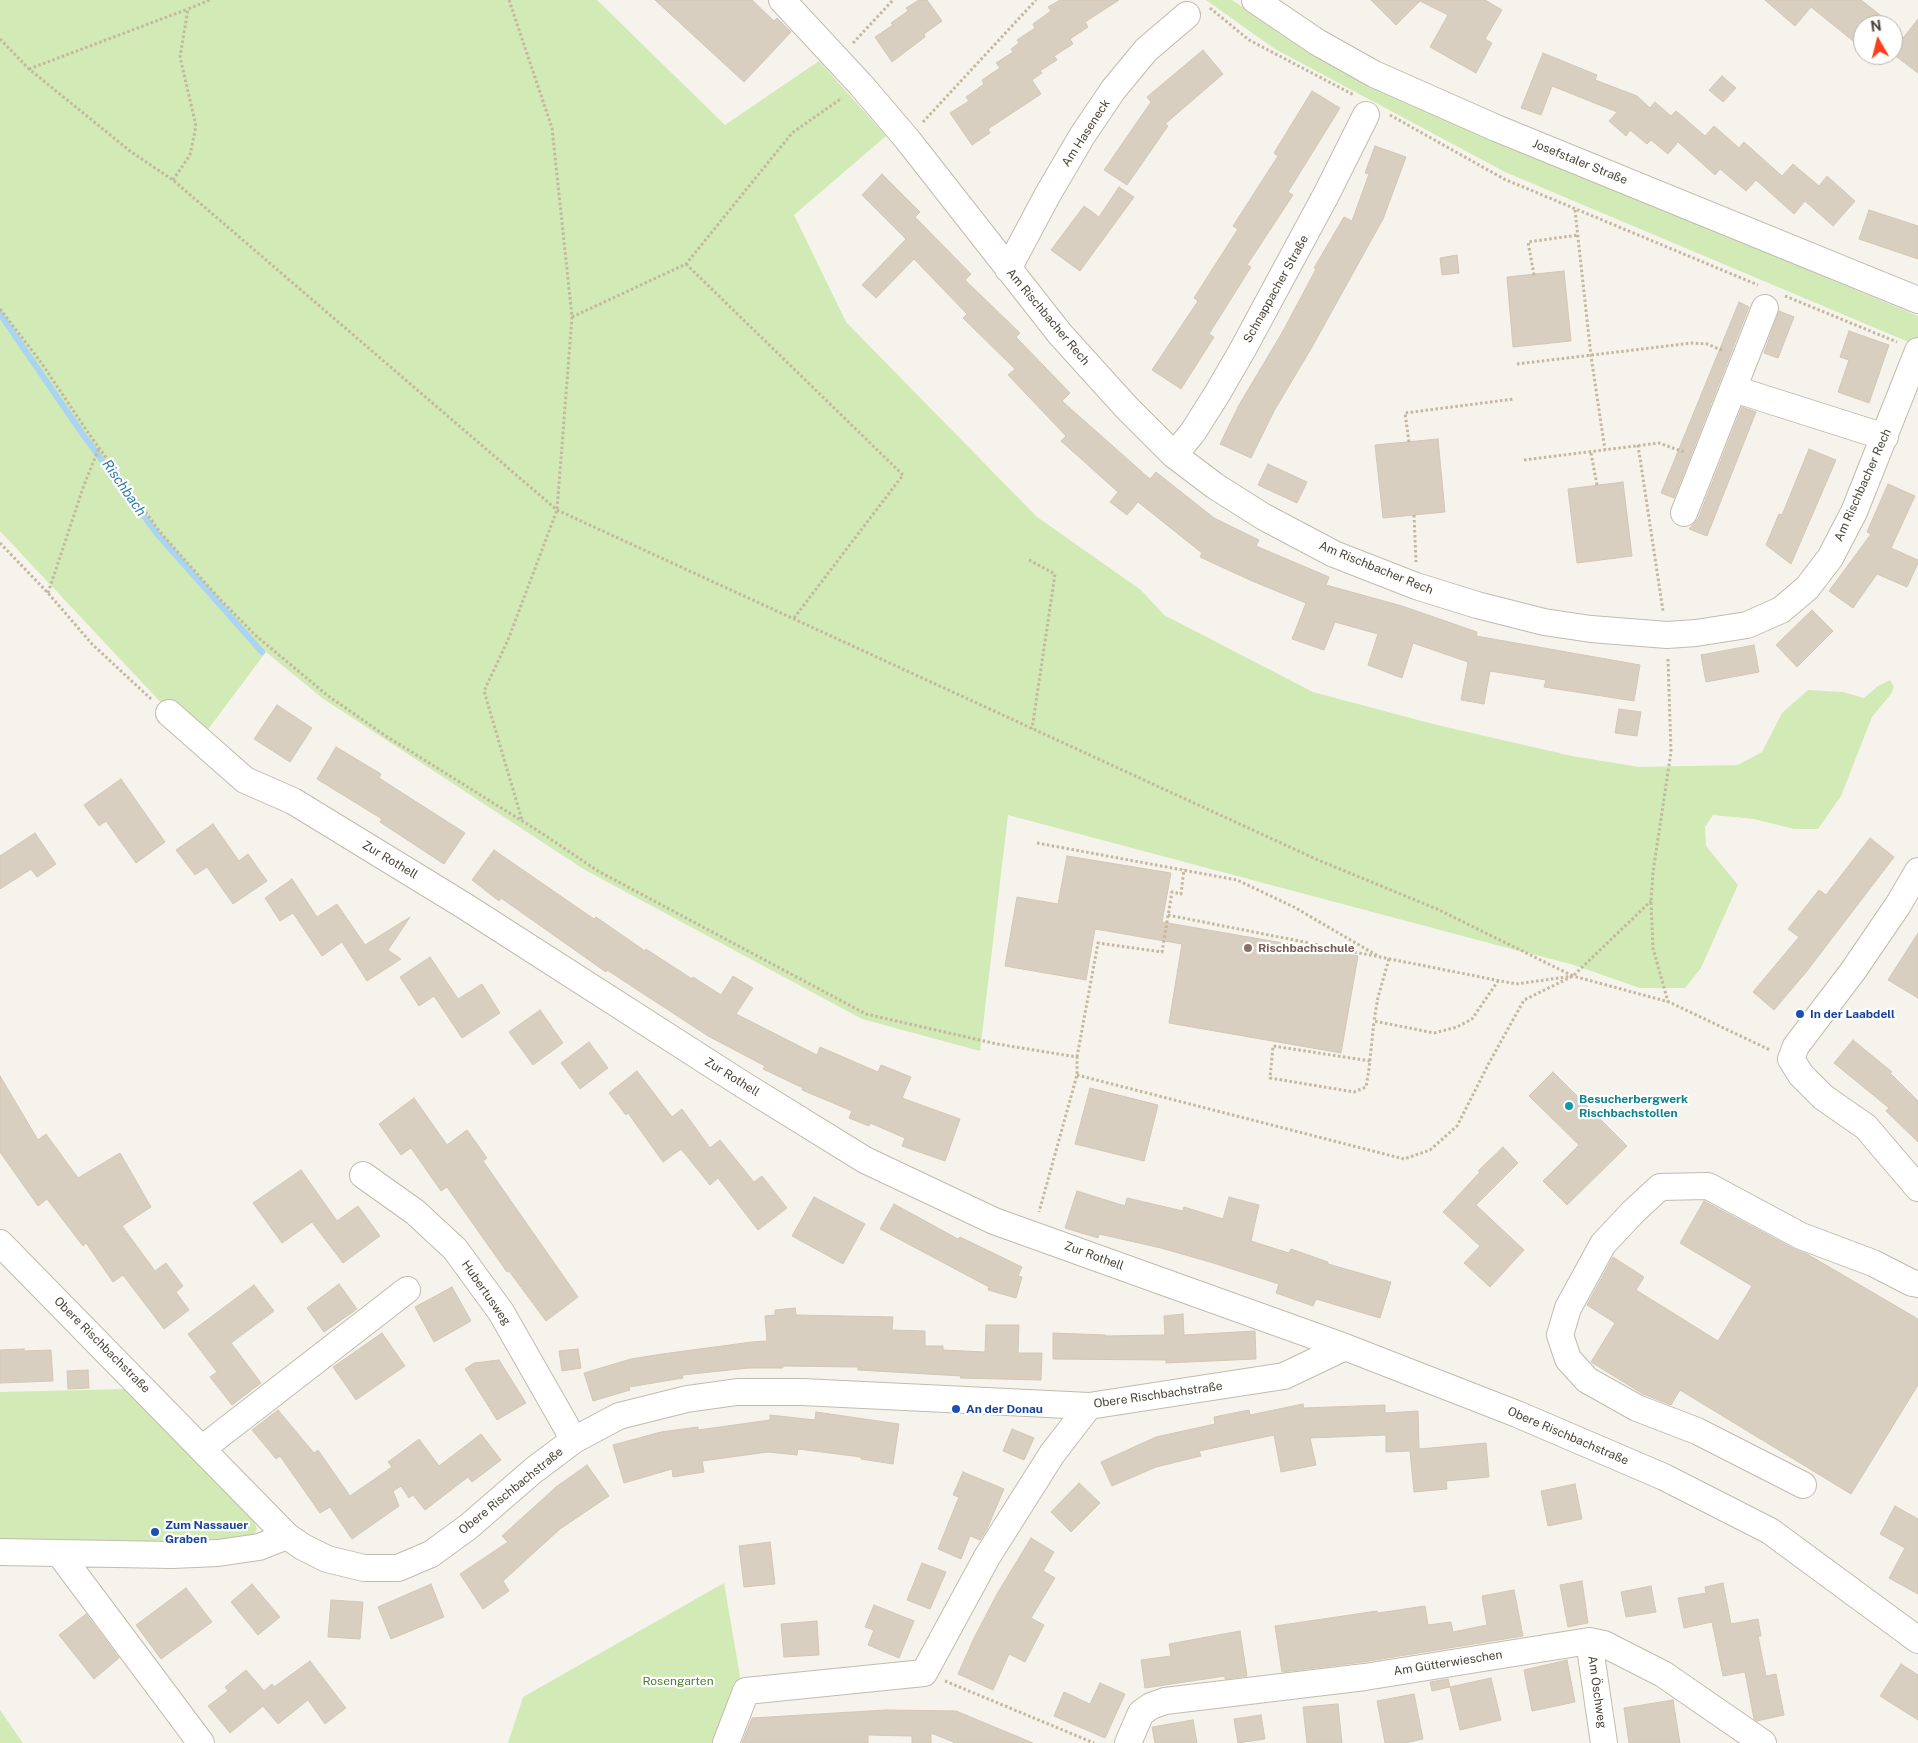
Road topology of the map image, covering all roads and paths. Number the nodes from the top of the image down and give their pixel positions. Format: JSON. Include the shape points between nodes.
{"nodes":[{"id":1,"x":210,"y":0,"type":"edge"},
{"id":2,"x":510,"y":0,"type":"edge"},
{"id":3,"x":782,"y":0,"type":"edge"},
{"id":4,"x":893,"y":0,"type":"edge"},
{"id":5,"x":1036,"y":0,"type":"edge"},
{"id":6,"x":1254,"y":0,"type":"edge"},
{"id":7,"x":188,"y":9,"type":"junction"},
{"id":8,"x":1196,"y":10,"type":"joint"},
{"id":9,"x":0,"y":39,"type":"edge"},
{"id":10,"x":838,"y":59,"type":"junction"},
{"id":11,"x":29,"y":69,"type":"junction"},
{"id":12,"x":861,"y":85,"type":"junction"},
{"id":13,"x":1372,"y":109,"type":"junction"},
{"id":14,"x":907,"y":139,"type":"junction"},
{"id":15,"x":172,"y":180,"type":"junction"},
{"id":16,"x":1575,"y":209,"type":"junction"},
{"id":17,"x":1578,"y":235,"type":"junction"},
{"id":18,"x":686,"y":264,"type":"junction"},
{"id":19,"x":1008,"y":269,"type":"junction"},
{"id":20,"x":1534,"y":275,"type":"dead end"},
{"id":21,"x":1771,"y":297,"type":"junction"},
{"id":22,"x":1918,"y":300,"type":"edge"},
{"id":23,"x":0,"y":310,"type":"edge"},
{"id":24,"x":572,"y":317,"type":"junction"},
{"id":25,"x":1913,"y":353,"type":"edge"},
{"id":26,"x":1591,"y":356,"type":"junction"},
{"id":27,"x":1745,"y":360,"type":"junction"},
{"id":28,"x":1517,"y":364,"type":"dead end"},
{"id":29,"x":1734,"y":389,"type":"junction"},
{"id":30,"x":1514,"y":399,"type":"dead end"},
{"id":31,"x":1885,"y":437,"type":"junction"},
{"id":32,"x":1409,"y":442,"type":"dead end"},
{"id":33,"x":1638,"y":446,"type":"junction"},
{"id":34,"x":99,"y":447,"type":"junction"},
{"id":35,"x":1605,"y":450,"type":"junction"},
{"id":36,"x":1591,"y":453,"type":"junction"},
{"id":37,"x":1174,"y":456,"type":"junction"},
{"id":38,"x":1524,"y":460,"type":"dead end"},
{"id":39,"x":1706,"y":460,"type":"junction"},
{"id":40,"x":1597,"y":485,"type":"dead end"},
{"id":41,"x":557,"y":510,"type":"junction"},
{"id":42,"x":1684,"y":513,"type":"dead end"},
{"id":43,"x":1414,"y":515,"type":"dead end"},
{"id":44,"x":0,"y":543,"type":"edge"},
{"id":45,"x":1029,"y":560,"type":"dead end"},
{"id":46,"x":1416,"y":586,"type":"junction"},
{"id":47,"x":48,"y":593,"type":"junction"},
{"id":48,"x":794,"y":618,"type":"junction"},
{"id":49,"x":1667,"y":635,"type":"junction"},
{"id":50,"x":169,"y":713,"type":"joint"},
{"id":51,"x":1032,"y":729,"type":"junction"},
{"id":52,"x":522,"y":821,"type":"junction"},
{"id":53,"x":1037,"y":843,"type":"dead end"},
{"id":54,"x":1184,"y":869,"type":"junction"},
{"id":55,"x":1918,"y":871,"type":"edge"},
{"id":56,"x":1651,"y":901,"type":"junction"},
{"id":57,"x":1168,"y":915,"type":"junction"},
{"id":58,"x":1381,"y":957,"type":"junction"},
{"id":59,"x":1389,"y":959,"type":"junction"},
{"id":60,"x":1574,"y":976,"type":"junction"},
{"id":61,"x":1499,"y":981,"type":"junction"},
{"id":62,"x":1669,"y":1002,"type":"junction"},
{"id":63,"x":1374,"y":1021,"type":"junction"},
{"id":64,"x":1077,"y":1057,"type":"junction"},
{"id":65,"x":1791,"y":1059,"type":"junction"},
{"id":66,"x":1370,"y":1061,"type":"junction"},
{"id":67,"x":1077,"y":1075,"type":"junction"},
{"id":68,"x":363,"y":1175,"type":"dead end"},
{"id":69,"x":1918,"y":1188,"type":"edge"},
{"id":70,"x":1033,"y":1234,"type":"junction"},
{"id":71,"x":0,"y":1243,"type":"edge"},
{"id":72,"x":1918,"y":1284,"type":"edge"},
{"id":73,"x":407,"y":1290,"type":"dead end"},
{"id":74,"x":1345,"y":1348,"type":"junction"},
{"id":75,"x":1089,"y":1406,"type":"junction"},
{"id":76,"x":574,"y":1440,"type":"junction"},
{"id":77,"x":203,"y":1448,"type":"junction"},
{"id":78,"x":1803,"y":1486,"type":"dead end"},
{"id":79,"x":288,"y":1536,"type":"junction"},
{"id":80,"x":0,"y":1552,"type":"edge"},
{"id":81,"x":59,"y":1554,"type":"junction"},
{"id":82,"x":1918,"y":1640,"type":"edge"},
{"id":83,"x":1589,"y":1641,"type":"junction"},
{"id":84,"x":924,"y":1673,"type":"junction"},
{"id":85,"x":201,"y":1743,"type":"edge"},
{"id":86,"x":726,"y":1743,"type":"edge"},
{"id":87,"x":1094,"y":1743,"type":"edge"},
{"id":88,"x":1128,"y":1743,"type":"edge"},
{"id":89,"x":1604,"y":1743,"type":"edge"},
{"id":90,"x":1763,"y":1743,"type":"edge"}],
"edges":[{"from":1,"to":7,"type":"path"},
{"from":2,"to":24,"type":"path","via":[[552,128]]},
{"from":3,"to":10,"type":"street","name":"Am Rischbacher Rech"},
{"from":4,"to":10,"type":"path"},
{"from":5,"to":14,"type":"path"},
{"from":6,"to":22,"type":"street","name":"Josefstaler Straße","via":[[1317,42],[1374,74],[1496,128]]},
{"from":7,"to":11,"type":"path"},
{"from":7,"to":15,"type":"path","via":[[180,57],[196,126],[190,156]]},
{"from":8,"to":13,"type":"path"},
{"from":8,"to":19,"type":"street","name":"Am Haseneck","via":[[1146,50],[1113,90],[1082,136]]},
{"from":9,"to":11,"type":"path"},
{"from":10,"to":12,"type":"street","name":"Am Rischbacher Rech"},
{"from":11,"to":15,"type":"path","via":[[130,151]]},
{"from":12,"to":14,"type":"street","name":"Am Rischbacher Rech"},
{"from":12,"to":18,"type":"path","via":[[792,133]]},
{"from":13,"to":16,"type":"path","via":[[1504,179]]},
{"from":13,"to":37,"type":"street","name":"Schnappacher Straße","via":[[1239,357],[1193,432]]},
{"from":14,"to":19,"type":"street","name":"Am Rischbacher Rech"},
{"from":15,"to":41,"type":"path"},
{"from":16,"to":17,"type":"path"},
{"from":16,"to":21,"type":"path"},
{"from":17,"to":20,"type":"path","via":[[1528,242]]},
{"from":17,"to":26,"type":"path"},
{"from":18,"to":24,"type":"path"},
{"from":18,"to":48,"type":"path","via":[[903,475]]},
{"from":19,"to":37,"type":"street","name":"Am Rischbacher Rech","via":[[1060,334]]},
{"from":21,"to":25,"type":"path"},
{"from":21,"to":27,"type":"street"},
{"from":23,"to":34,"type":"path","via":[[40,361]]},
{"from":24,"to":41,"type":"path"},
{"from":25,"to":31,"type":"street","name":"Am Rischbacher Rech"},
{"from":26,"to":27,"type":"path","via":[[1692,343],[1707,344]]},
{"from":26,"to":28,"type":"path"},
{"from":26,"to":35,"type":"path"},
{"from":27,"to":29,"type":"street"},
{"from":29,"to":31,"type":"street"},
{"from":29,"to":39,"type":"street"},
{"from":30,"to":32,"type":"path","via":[[1404,413]]},
{"from":31,"to":49,"type":"street","name":"Am Rischbacher Rech","via":[[1854,512],[1830,558],[1807,588],[1781,610],[1747,625]]},
{"from":33,"to":35,"type":"path"},
{"from":33,"to":39,"type":"path","via":[[1659,443]]},
{"from":33,"to":49,"type":"path"},
{"from":34,"to":47,"type":"path"},
{"from":34,"to":52,"type":"path","via":[[160,532],[255,636],[334,700]]},
{"from":35,"to":36,"type":"path"},
{"from":36,"to":38,"type":"path"},
{"from":36,"to":40,"type":"path"},
{"from":37,"to":46,"type":"street","name":"Am Rischbacher Rech","via":[[1264,517],[1334,554]]},
{"from":39,"to":42,"type":"street"},
{"from":41,"to":48,"type":"path"},
{"from":41,"to":52,"type":"path","via":[[508,640],[484,691]]},
{"from":43,"to":46,"type":"path"},
{"from":44,"to":47,"type":"path"},
{"from":45,"to":51,"type":"path","via":[[1055,574]]},
{"from":46,"to":49,"type":"street","name":"Am Rischbacher Rech","via":[[1544,622]]},
{"from":47,"to":50,"type":"path","via":[[92,644],[146,696]]},
{"from":48,"to":51,"type":"path"},
{"from":49,"to":56,"type":"path","via":[[1671,752]]},
{"from":50,"to":70,"type":"street","name":"Zur Rothell","via":[[245,780],[293,801],[463,905],[865,1160],[994,1221]]},
{"from":51,"to":60,"type":"path","via":[[1318,860],[1438,909]]},
{"from":52,"to":64,"type":"path","via":[[598,872],[866,1014],[997,1044]]},
{"from":53,"to":54,"type":"path"},
{"from":54,"to":57,"type":"path","via":[[1181,894],[1172,892]]},
{"from":54,"to":58,"type":"path","via":[[1236,880],[1294,907]]},
{"from":55,"to":65,"type":"street","via":[[1853,971],[1796,1046]]},
{"from":56,"to":60,"type":"path"},
{"from":56,"to":62,"type":"path","via":[[1653,948]]},
{"from":57,"to":58,"type":"path"},
{"from":57,"to":64,"type":"path","via":[[1162,952],[1098,943]]},
{"from":58,"to":59,"type":"path"},
{"from":59,"to":61,"type":"path"},
{"from":59,"to":63,"type":"path"},
{"from":60,"to":61,"type":"path","via":[[1516,984]]},
{"from":60,"to":62,"type":"path"},
{"from":60,"to":67,"type":"path","via":[[1524,1000],[1458,1126],[1430,1150],[1404,1159]]},
{"from":61,"to":63,"type":"path","via":[[1472,1019],[1457,1027],[1434,1033]]},
{"from":62,"to":65,"type":"path"},
{"from":63,"to":66,"type":"path"},
{"from":64,"to":67,"type":"path"},
{"from":65,"to":69,"type":"street","via":[[1801,1075],[1823,1097],[1866,1128]]},
{"from":66,"to":66,"type":"path","via":[[1366,1088],[1354,1092],[1270,1078],[1273,1046]]},
{"from":67,"to":70,"type":"path"},
{"from":68,"to":76,"type":"street","name":"Hubertusweg","via":[[415,1212],[455,1249],[501,1312]]},
{"from":70,"to":74,"type":"street","name":"Zur Rothell"},
{"from":71,"to":77,"type":"street","name":"Obere Rischbachstraße"},
{"from":72,"to":78,"type":"street","via":[[1801,1236],[1708,1186],[1660,1187],[1603,1244],[1568,1308],[1560,1335],[1568,1359],[1587,1380],[1637,1408],[1697,1431]]},
{"from":73,"to":77,"type":"street"},
{"from":74,"to":75,"type":"street","name":"Obere Rischbachstraße","via":[[1284,1376]]},
{"from":74,"to":82,"type":"street","name":"Obere Rischbachstraße","via":[[1517,1414],[1656,1474],[1762,1526]]},
{"from":75,"to":76,"type":"street","name":"Obere Rischbachstraße","via":[[802,1392],[737,1392],[687,1399],[619,1416]]},
{"from":75,"to":84,"type":"street","via":[[1052,1454],[987,1557]]},
{"from":76,"to":79,"type":"street","name":"Obere Rischbachstraße","via":[[468,1527],[430,1554],[398,1568],[364,1568],[327,1559]]},
{"from":77,"to":79,"type":"street","name":"Obere Rischbachstraße"},
{"from":79,"to":81,"type":"street","via":[[259,1547],[218,1553],[172,1556]]},
{"from":80,"to":81,"type":"street"},
{"from":81,"to":85,"type":"street"},
{"from":83,"to":88,"type":"street","name":"Am Gütterwieschen","via":[[1365,1677],[1165,1701],[1141,1713]]},
{"from":83,"to":89,"type":"street","name":"Am Öschweg"},
{"from":83,"to":90,"type":"street","name":"Am Gütterwieschen","via":[[1604,1644],[1663,1674]]},
{"from":84,"to":86,"type":"street","via":[[746,1691]]},
{"from":84,"to":87,"type":"path"}]}
